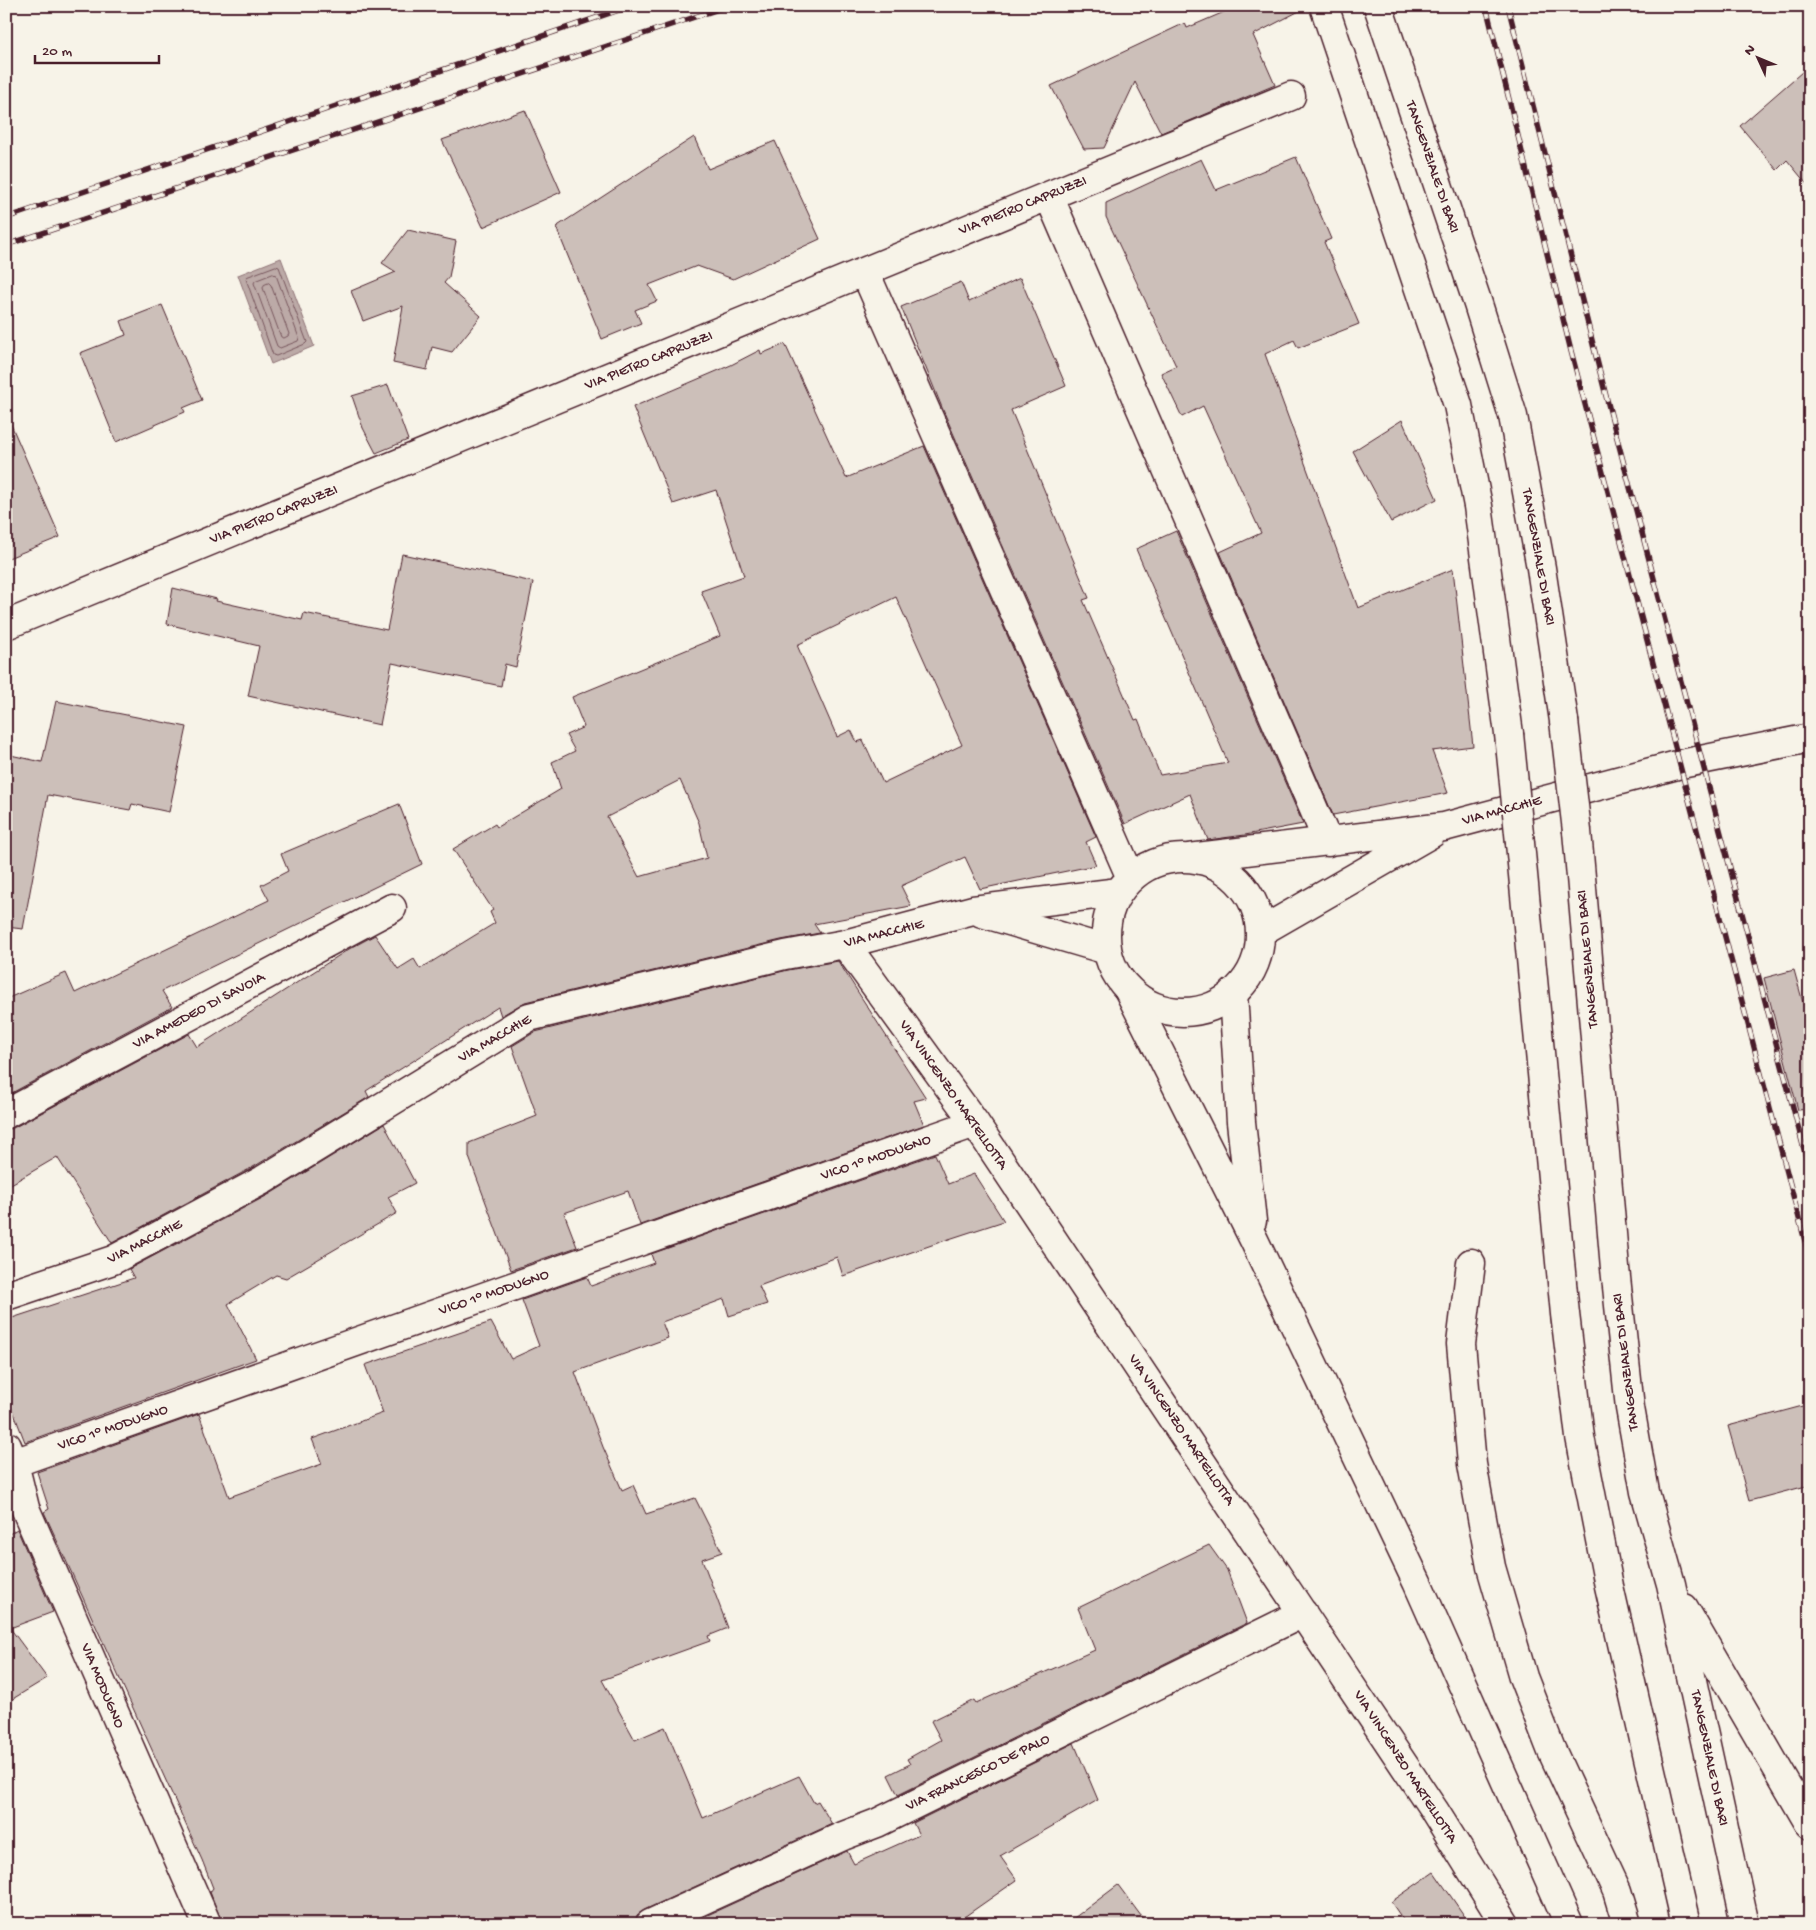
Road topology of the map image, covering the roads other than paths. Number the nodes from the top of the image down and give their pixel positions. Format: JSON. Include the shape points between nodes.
{"nodes":[{"id":1,"x":1324,"y":6,"type":"edge"},
{"id":2,"x":1378,"y":6,"type":"edge"},
{"id":3,"x":1291,"y":96,"type":"dead end"},
{"id":4,"x":1048,"y":196,"type":"junction"},
{"id":5,"x":865,"y":272,"type":"junction"},
{"id":6,"x":6,"y":625,"type":"edge"},
{"id":7,"x":1810,"y":738,"type":"edge"},
{"id":8,"x":1444,"y":826,"type":"junction"},
{"id":9,"x":1328,"y":842,"type":"junction"},
{"id":10,"x":1190,"y":858,"type":"junction"},
{"id":11,"x":1125,"y":885,"type":"junction"},
{"id":12,"x":392,"y":908,"type":"dead end"},
{"id":13,"x":974,"y":910,"type":"junction"},
{"id":14,"x":1260,"y":932,"type":"junction"},
{"id":15,"x":845,"y":944,"type":"junction"},
{"id":16,"x":1107,"y":950,"type":"junction"},
{"id":17,"x":1128,"y":989,"type":"junction"},
{"id":18,"x":1233,"y":993,"type":"junction"},
{"id":19,"x":6,"y":1114,"type":"edge"},
{"id":20,"x":975,"y":1123,"type":"junction"},
{"id":21,"x":1254,"y":1240,"type":"junction"},
{"id":22,"x":1471,"y":1263,"type":"dead end"},
{"id":23,"x":6,"y":1296,"type":"edge"},
{"id":24,"x":10,"y":1454,"type":"edge"},
{"id":25,"x":16,"y":1514,"type":"edge"},
{"id":26,"x":1671,"y":1584,"type":"junction"},
{"id":27,"x":1303,"y":1613,"type":"junction"},
{"id":28,"x":1810,"y":1825,"type":"edge"},
{"id":29,"x":207,"y":1924,"type":"edge"},
{"id":30,"x":650,"y":1924,"type":"edge"},
{"id":31,"x":1505,"y":1924,"type":"edge"},
{"id":32,"x":1570,"y":1924,"type":"edge"},
{"id":33,"x":1627,"y":1924,"type":"edge"},
{"id":34,"x":1686,"y":1924,"type":"edge"},
{"id":35,"x":1745,"y":1924,"type":"edge"}],
"edges":[{"from":1,"to":34,"type":"main road","bridge":true,"via":[[1458,405],[1482,535],[1509,734],[1573,1394],[1608,1586]]},
{"from":2,"to":26,"type":"main road","name":"TANGENZIALE DI BARI","bridge":true,"via":[[1513,416],[1541,568],[1564,721],[1577,830],[1622,1339],[1636,1447]]},
{"from":3,"to":4,"type":"main road","name":"VIA PIETRO CAPRUZZI"},
{"from":4,"to":5,"type":"main road","name":"VIA PIETRO CAPRUZZI"},
{"from":4,"to":9,"type":"main road"},
{"from":5,"to":6,"type":"main road","name":"VIA PIETRO CAPRUZZI"},
{"from":5,"to":11,"type":"main road"},
{"from":7,"to":8,"type":"main road","name":"VIA MACCHIE","via":[[1681,764]]},
{"from":8,"to":9,"type":"main road","name":"VIA MACCHIE"},
{"from":8,"to":14,"type":"main road"},
{"from":9,"to":10,"type":"main road","name":"VIA MACCHIE"},
{"from":10,"to":11,"type":"main road","via":[[1168,859],[1149,866]]},
{"from":10,"to":14,"type":"main road","via":[[1211,863],[1231,874],[1253,903]]},
{"from":11,"to":13,"type":"main road","name":"VIA MACCHIE"},
{"from":11,"to":16,"type":"main road","via":[[1109,910]]},
{"from":12,"to":19,"type":"main road","name":"VIA AMEDEO DI SAVOIA"},
{"from":13,"to":15,"type":"main road","name":"VIA MACCHIE"},
{"from":13,"to":16,"type":"main road"},
{"from":14,"to":18,"type":"main road","via":[[1257,957],[1245,980]]},
{"from":15,"to":20,"type":"main road","name":"VIA VINCENZO MARTELLOTTA"},
{"from":15,"to":23,"type":"main road","name":"VIA MACCHIE","via":[[785,955],[529,1017],[263,1180],[113,1260]]},
{"from":16,"to":17,"type":"main road","via":[[1114,972]]},
{"from":17,"to":18,"type":"main road","via":[[1146,1004],[1168,1011],[1191,1012],[1214,1005]]},
{"from":17,"to":21,"type":"main road"},
{"from":18,"to":21,"type":"main road","via":[[1241,1122]]},
{"from":20,"to":24,"type":"main road","name":"VICO 1° MODUGNO"},
{"from":20,"to":27,"type":"main road","name":"VIA VINCENZO MARTELLOTTA"},
{"from":21,"to":32,"type":"main road","via":[[1417,1582]]},
{"from":22,"to":33,"type":"main road","via":[[1461,1344],[1472,1464],[1491,1567],[1530,1695],[1551,1749],[1617,1891]]},
{"from":24,"to":25,"type":"main road","name":"VIA MODUGNO"},
{"from":25,"to":29,"type":"main road","name":"VIA MODUGNO"},
{"from":26,"to":28,"type":"main road"},
{"from":26,"to":35,"type":"main road","name":"TANGENZIALE DI BARI"},
{"from":27,"to":30,"type":"main road","name":"VIA FRANCESCO DE PALO","via":[[877,1823]]},
{"from":27,"to":31,"type":"main road","name":"VIA VINCENZO MARTELLOTTA","via":[[1434,1810]]}]}
